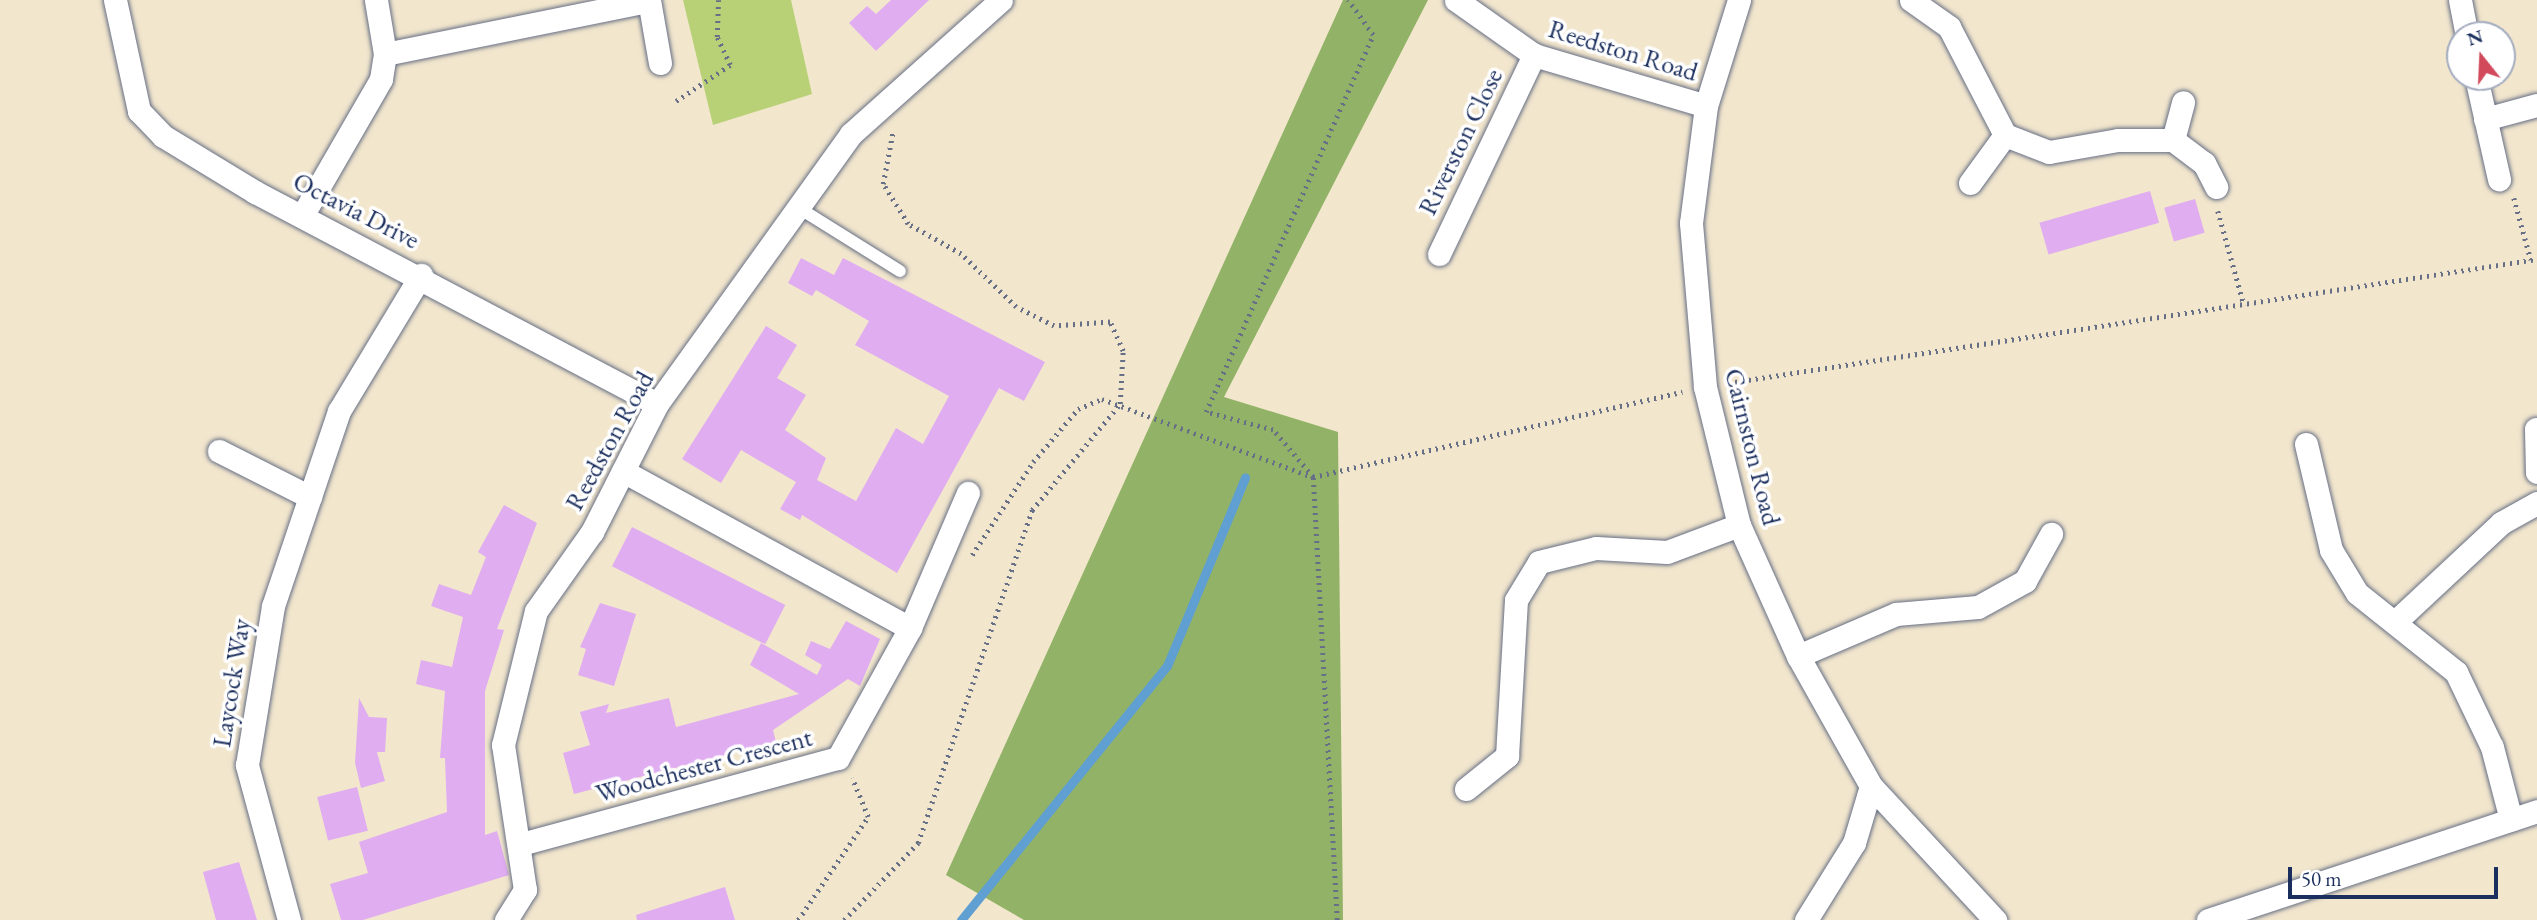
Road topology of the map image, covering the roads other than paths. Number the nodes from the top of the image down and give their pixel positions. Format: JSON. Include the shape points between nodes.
{"nodes":[{"id":1,"x":115,"y":0,"type":"edge"},
{"id":2,"x":376,"y":0,"type":"edge"},
{"id":3,"x":649,"y":0,"type":"edge"},
{"id":4,"x":1002,"y":0,"type":"edge"},
{"id":5,"x":1456,"y":0,"type":"edge"},
{"id":6,"x":1739,"y":0,"type":"edge"},
{"id":7,"x":1911,"y":0,"type":"edge"},
{"id":8,"x":2460,"y":0,"type":"edge"},
{"id":9,"x":2465,"y":21,"type":"edge"},
{"id":10,"x":385,"y":54,"type":"junction"},
{"id":11,"x":1534,"y":55,"type":"junction"},
{"id":12,"x":660,"y":63,"type":"dead end"},
{"id":13,"x":2479,"y":91,"type":"edge"},
{"id":14,"x":2183,"y":102,"type":"dead end"},
{"id":15,"x":2537,"y":105,"type":"edge"},
{"id":16,"x":1706,"y":106,"type":"junction"},
{"id":17,"x":2485,"y":119,"type":"junction"},
{"id":18,"x":2005,"y":135,"type":"junction"},
{"id":19,"x":2173,"y":140,"type":"junction"},
{"id":20,"x":2499,"y":179,"type":"road end"},
{"id":21,"x":1970,"y":183,"type":"dead end"},
{"id":22,"x":2216,"y":187,"type":"road end"},
{"id":23,"x":799,"y":208,"type":"junction"},
{"id":24,"x":302,"y":216,"type":"junction"},
{"id":25,"x":1439,"y":254,"type":"dead end"},
{"id":26,"x":900,"y":271,"type":"dead end"},
{"id":27,"x":421,"y":275,"type":"junction"},
{"id":28,"x":657,"y":404,"type":"junction"},
{"id":29,"x":2536,"y":429,"type":"edge"},
{"id":30,"x":2306,"y":444,"type":"dead end"},
{"id":31,"x":219,"y":451,"type":"dead end"},
{"id":32,"x":623,"y":471,"type":"junction"},
{"id":33,"x":2537,"y":472,"type":"edge"},
{"id":34,"x":968,"y":493,"type":"dead end"},
{"id":35,"x":310,"y":497,"type":"junction"},
{"id":36,"x":2537,"y":503,"type":"edge"},
{"id":37,"x":1739,"y":525,"type":"junction"},
{"id":38,"x":2050,"y":534,"type":"dead end"},
{"id":39,"x":2395,"y":622,"type":"junction"},
{"id":40,"x":910,"y":628,"type":"junction"},
{"id":41,"x":1798,"y":656,"type":"junction"},
{"id":42,"x":1871,"y":786,"type":"junction"},
{"id":43,"x":1466,"y":789,"type":"dead end"},
{"id":44,"x":2537,"y":811,"type":"edge"},
{"id":45,"x":2511,"y":820,"type":"junction"},
{"id":46,"x":522,"y":844,"type":"junction"},
{"id":47,"x":289,"y":920,"type":"edge"},
{"id":48,"x":506,"y":920,"type":"edge"},
{"id":49,"x":1807,"y":920,"type":"edge"},
{"id":50,"x":1995,"y":920,"type":"edge"},
{"id":51,"x":2208,"y":920,"type":"edge"}],
"edges":[{"from":1,"to":24,"type":"street","name":"Octavia Drive","via":[[139,111],[196,158]]},
{"from":2,"to":10,"type":"street"},
{"from":3,"to":10,"type":"street"},
{"from":3,"to":12,"type":"street"},
{"from":4,"to":23,"type":"street","name":"Reedston Road","via":[[851,134]]},
{"from":5,"to":11,"type":"street","name":"Reedston Road"},
{"from":6,"to":16,"type":"street","name":"Cairnston Road"},
{"from":7,"to":18,"type":"street","via":[[1949,27]]},
{"from":8,"to":9,"type":"street"},
{"from":10,"to":24,"type":"street","via":[[381,79]]},
{"from":11,"to":16,"type":"street","name":"Reedston Road"},
{"from":11,"to":25,"type":"street","name":"Riverston Close"},
{"from":13,"to":17,"type":"street"},
{"from":14,"to":19,"type":"street"},
{"from":15,"to":17,"type":"street"},
{"from":16,"to":37,"type":"street","name":"Cairnston Road","via":[[1691,223],[1705,387]]},
{"from":17,"to":20,"type":"street"},
{"from":18,"to":19,"type":"street","via":[[2049,152],[2118,140]]},
{"from":18,"to":21,"type":"street"},
{"from":19,"to":22,"type":"street","via":[[2204,163]]},
{"from":23,"to":26,"type":"lane"},
{"from":23,"to":28,"type":"street","name":"Reedston Road"},
{"from":24,"to":27,"type":"street","name":"Octavia Drive"},
{"from":27,"to":28,"type":"street","name":"Octavia Drive"},
{"from":27,"to":35,"type":"street","name":"Laycock Way","via":[[339,411]]},
{"from":28,"to":32,"type":"street","name":"Reedston Road"},
{"from":29,"to":33,"type":"street"},
{"from":30,"to":39,"type":"street","via":[[2331,550],[2357,593]]},
{"from":31,"to":35,"type":"street"},
{"from":32,"to":40,"type":"street"},
{"from":32,"to":46,"type":"street","name":"Reedston Road","via":[[592,532],[536,611],[503,745]]},
{"from":34,"to":40,"type":"street","name":"Woodchester Crescent"},
{"from":35,"to":47,"type":"street","name":"Laycock Way","via":[[273,606],[247,765]]},
{"from":36,"to":39,"type":"street","via":[[2501,523]]},
{"from":37,"to":41,"type":"street","name":"Cairnston Road"},
{"from":37,"to":43,"type":"street","via":[[1667,552],[1596,548],[1539,562],[1516,600],[1507,756]]},
{"from":38,"to":41,"type":"street","via":[[2025,582],[1978,607],[1896,614]]},
{"from":39,"to":45,"type":"street","via":[[2456,672],[2492,747]]},
{"from":40,"to":46,"type":"street","name":"Woodchester Crescent","via":[[838,758]]},
{"from":41,"to":42,"type":"street","name":"Cairnston Road"},
{"from":42,"to":49,"type":"street","via":[[1854,843]]},
{"from":42,"to":50,"type":"street","name":"Cairnston Road"},
{"from":44,"to":45,"type":"street"},
{"from":45,"to":51,"type":"street"},
{"from":46,"to":48,"type":"street","name":"Reedston Road","via":[[525,890]]}]}
